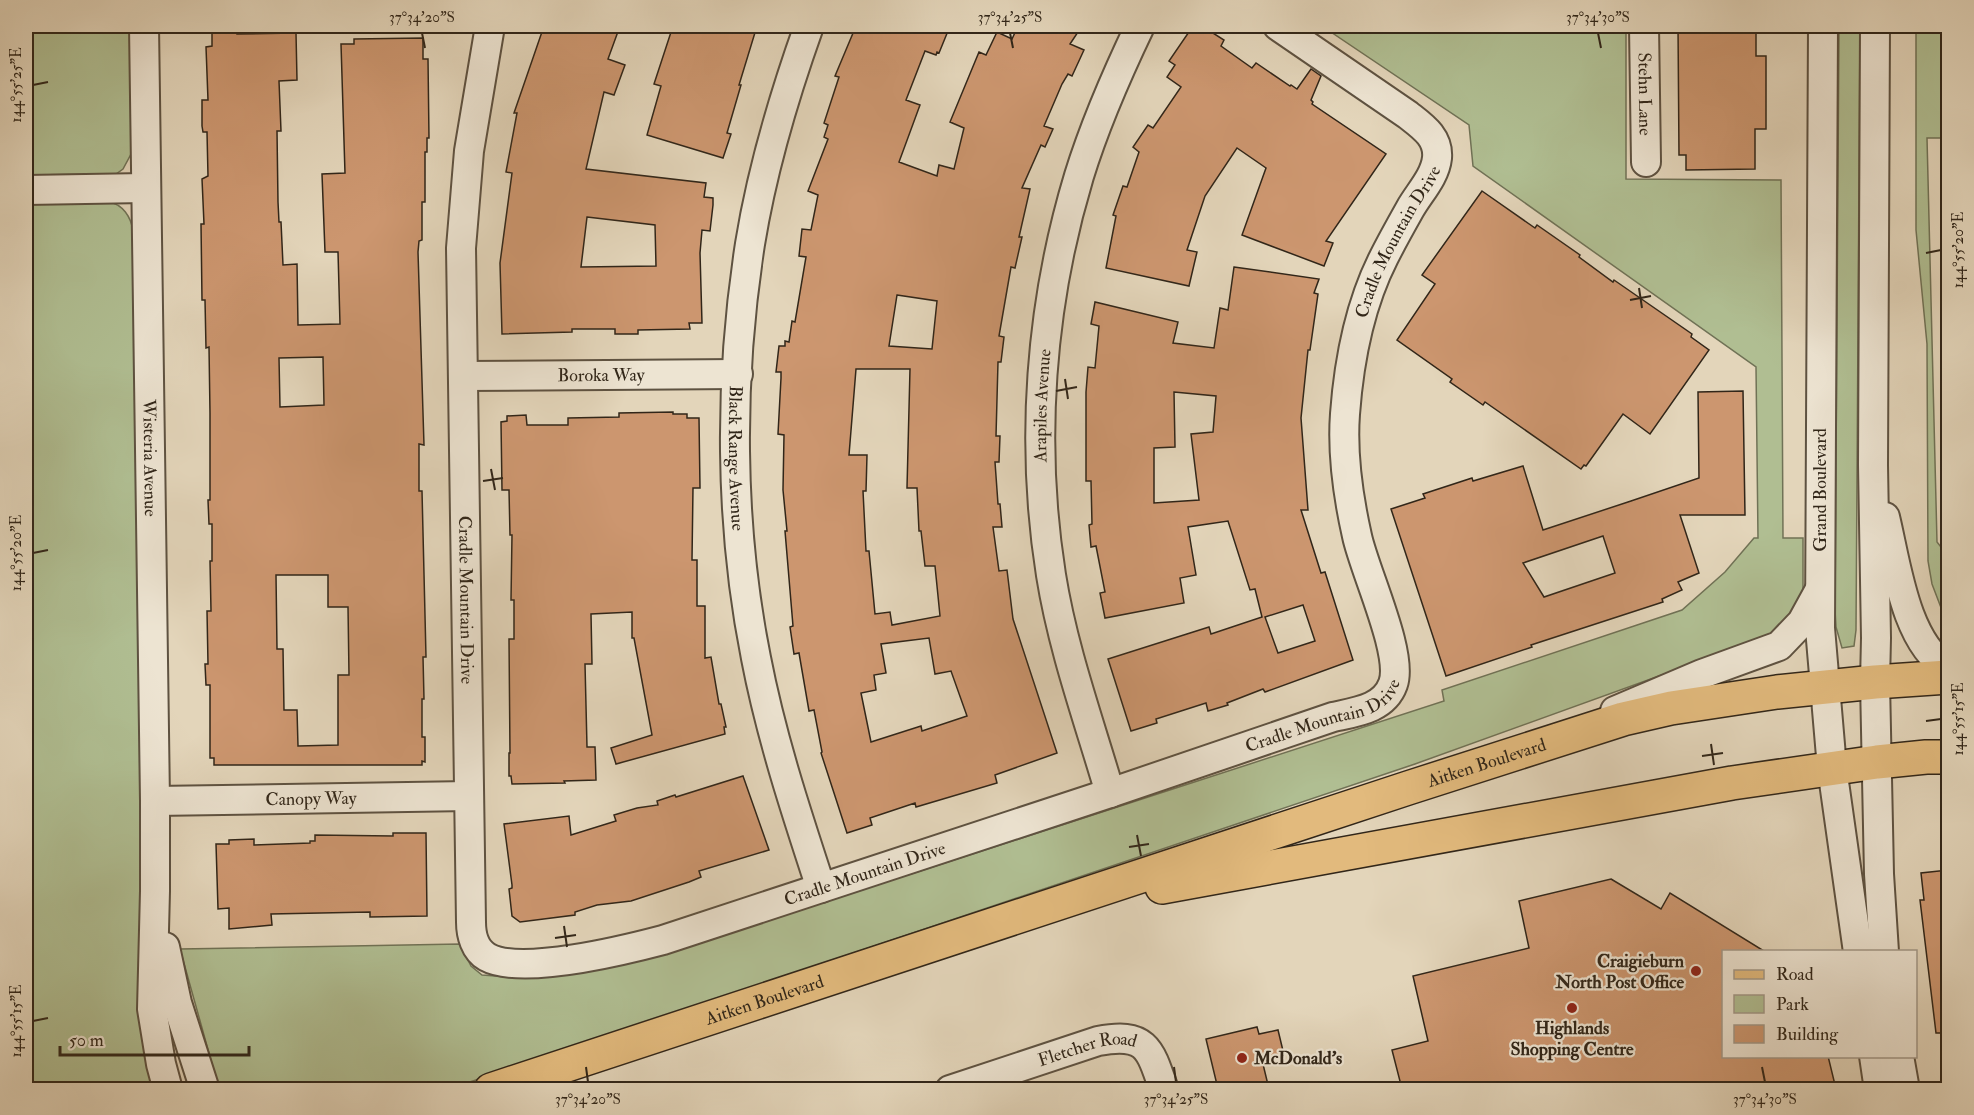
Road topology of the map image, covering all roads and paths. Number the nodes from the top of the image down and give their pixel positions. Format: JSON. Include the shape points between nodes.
{"nodes":[{"id":1,"x":144,"y":26,"type":"edge"},
{"id":2,"x":490,"y":26,"type":"edge"},
{"id":3,"x":809,"y":26,"type":"edge"},
{"id":4,"x":1140,"y":26,"type":"edge"},
{"id":5,"x":1278,"y":26,"type":"edge"},
{"id":6,"x":1644,"y":26,"type":"edge"},
{"id":7,"x":1822,"y":26,"type":"edge"},
{"id":8,"x":1875,"y":26,"type":"edge"},
{"id":9,"x":1646,"y":162,"type":"dead end"},
{"id":10,"x":145,"y":188,"type":"junction"},
{"id":11,"x":26,"y":190,"type":"edge"},
{"id":12,"x":738,"y":374,"type":"junction"},
{"id":13,"x":463,"y":376,"type":"junction"},
{"id":14,"x":1873,"y":465,"type":"junction"},
{"id":15,"x":1820,"y":588,"type":"junction"},
{"id":16,"x":1948,"y":668,"type":"edge"},
{"id":17,"x":1948,"y":677,"type":"edge"},
{"id":18,"x":1875,"y":682,"type":"junction"},
{"id":19,"x":1826,"y":686,"type":"junction"},
{"id":20,"x":1536,"y":746,"type":"junction"},
{"id":21,"x":1948,"y":757,"type":"edge"},
{"id":22,"x":1877,"y":762,"type":"junction"},
{"id":23,"x":1832,"y":768,"type":"junction"},
{"id":24,"x":1110,"y":793,"type":"junction"},
{"id":25,"x":469,"y":796,"type":"junction"},
{"id":26,"x":155,"y":801,"type":"junction"},
{"id":27,"x":821,"y":888,"type":"junction"},
{"id":28,"x":155,"y":891,"type":"junction"},
{"id":29,"x":1039,"y":910,"type":"junction"},
{"id":30,"x":1858,"y":950,"type":"edge"},
{"id":31,"x":1884,"y":950,"type":"edge"},
{"id":32,"x":1874,"y":1058,"type":"edge"},
{"id":33,"x":1899,"y":1058,"type":"edge"},
{"id":34,"x":168,"y":1089,"type":"edge"},
{"id":35,"x":205,"y":1089,"type":"edge"},
{"id":36,"x":490,"y":1089,"type":"edge"},
{"id":37,"x":950,"y":1089,"type":"edge"},
{"id":38,"x":1164,"y":1089,"type":"edge"},
{"id":39,"x":1880,"y":1089,"type":"edge"},
{"id":40,"x":1905,"y":1089,"type":"edge"}],
"edges":[{"from":1,"to":10,"type":"street","name":"Wisteria Avenue"},
{"from":2,"to":13,"type":"street","name":"Cradle Mountain Drive","via":[[469,151],[461,248]]},
{"from":3,"to":12,"type":"street","name":"Black Range Avenue","via":[[778,123],[750,242]]},
{"from":4,"to":24,"type":"street","name":"Arapiles Avenue","via":[[1097,123],[1062,239],[1050,303],[1041,408],[1043,517],[1051,576],[1079,695]]},
{"from":5,"to":24,"type":"street","name":"Cradle Mountain Drive","via":[[1408,115],[1426,129],[1437,147],[1436,166],[1398,231],[1365,300],[1348,380],[1347,484],[1357,538],[1395,659],[1393,684],[1376,705]]},
{"from":6,"to":9,"type":"street","name":"Stehn Lane"},
{"from":7,"to":15,"type":"street","name":"Grand Boulevard"},
{"from":8,"to":14,"type":"street"},
{"from":10,"to":11,"type":"street"},
{"from":10,"to":26,"type":"street","name":"Wisteria Avenue"},
{"from":12,"to":13,"type":"street","name":"Boroka Way"},
{"from":12,"to":27,"type":"street","name":"Black Range Avenue","via":[[738,523],[756,657],[783,770]]},
{"from":13,"to":25,"type":"street","name":"Cradle Mountain Drive"},
{"from":14,"to":16,"type":"street","via":[[1909,616],[1918,636],[1937,661]]},
{"from":14,"to":18,"type":"street"},
{"from":15,"to":19,"type":"street","name":"Grand Boulevard"},
{"from":15,"to":20,"type":"street","via":[[1802,622],[1779,646],[1702,674]]},
{"from":17,"to":18,"type":"main road","name":"Aitken Boulevard"},
{"from":18,"to":19,"type":"main road","name":"Aitken Boulevard"},
{"from":18,"to":22,"type":"street"},
{"from":19,"to":20,"type":"main road","name":"Aitken Boulevard","via":[[1671,708]]},
{"from":19,"to":23,"type":"street","name":"Grand Boulevard"},
{"from":20,"to":29,"type":"main road","name":"Aitken Boulevard"},
{"from":21,"to":22,"type":"main road","name":"Aitken Boulevard"},
{"from":22,"to":23,"type":"main road","name":"Aitken Boulevard"},
{"from":22,"to":31,"type":"street"},
{"from":23,"to":29,"type":"main road","name":"Aitken Boulevard"},
{"from":23,"to":30,"type":"street","name":"Grand Boulevard"},
{"from":24,"to":27,"type":"street","name":"Cradle Mountain Drive"},
{"from":25,"to":26,"type":"street","name":"Canopy Way"},
{"from":25,"to":27,"type":"street","name":"Cradle Mountain Drive","via":[[471,933],[479,951],[503,963],[530,964],[634,947]]},
{"from":26,"to":28,"type":"street","name":"Wisteria Avenue"},
{"from":28,"to":34,"type":"street","name":"Wisteria Avenue","via":[[152,1009]]},
{"from":28,"to":35,"type":"street","name":"Wisteria Avenue","via":[[175,992]]},
{"from":29,"to":36,"type":"main road","name":"Aitken Boulevard"},
{"from":32,"to":39,"type":"street"},
{"from":33,"to":40,"type":"street"},
{"from":37,"to":38,"type":"street","name":"Fletcher Road","via":[[1098,1041],[1129,1038],[1150,1053]]}]}
